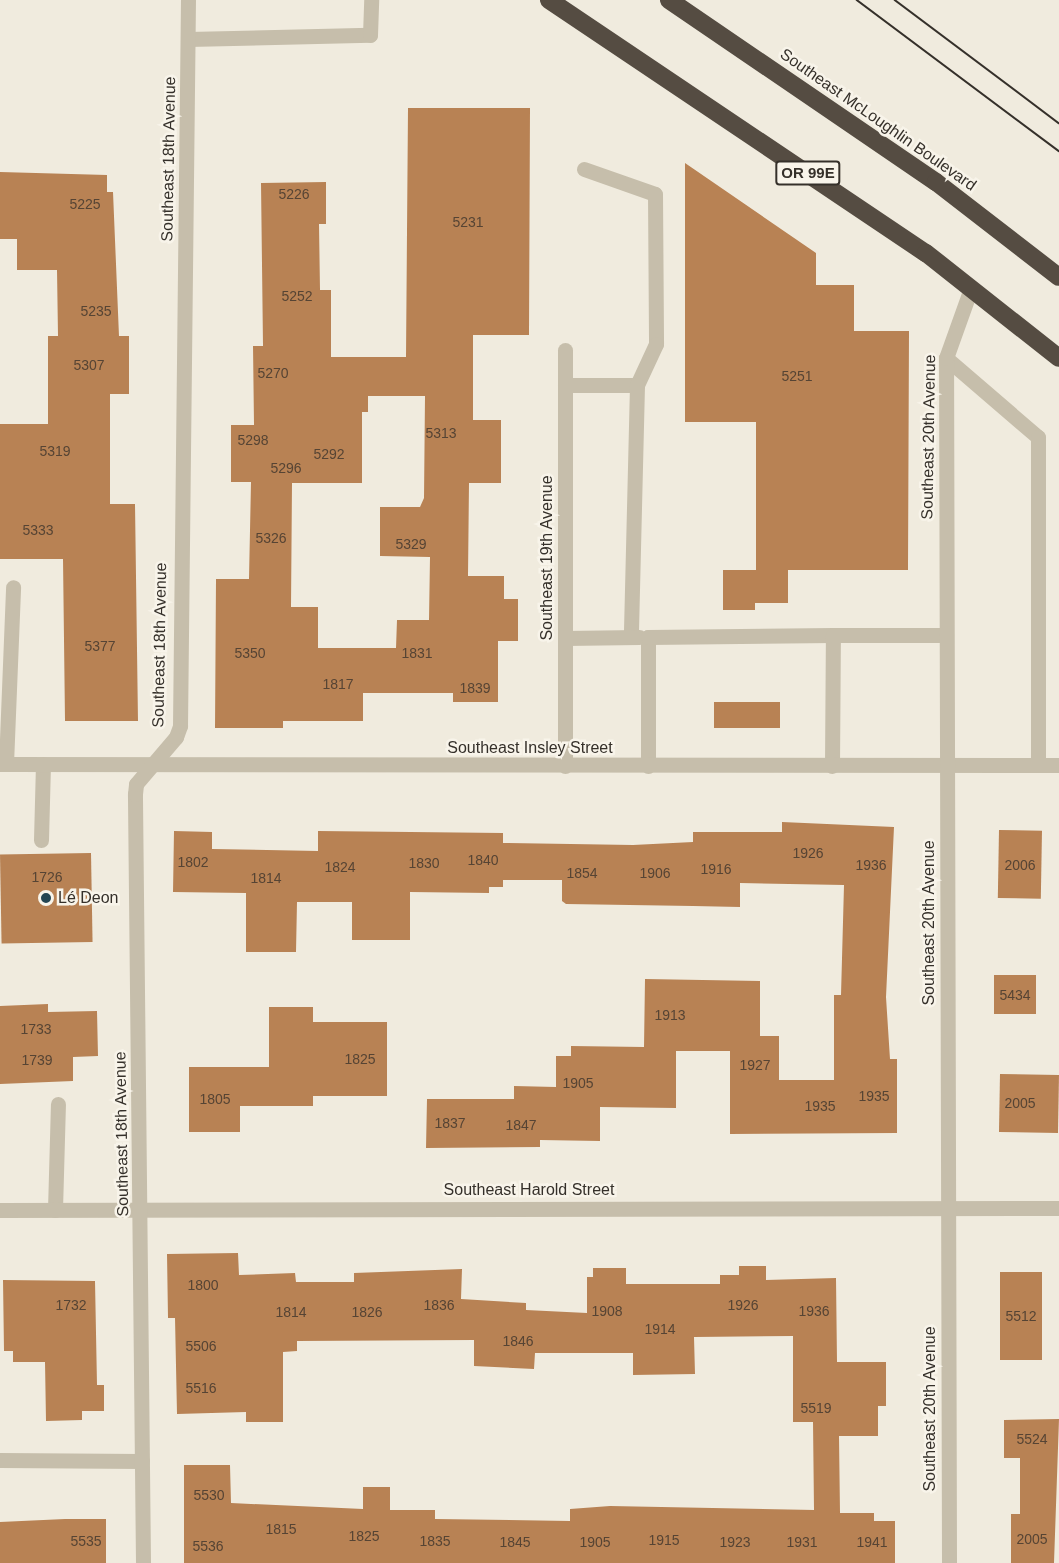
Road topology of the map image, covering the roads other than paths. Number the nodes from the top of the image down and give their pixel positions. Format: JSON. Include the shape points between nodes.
{"nodes":[{"id":1,"x":188,"y":0,"type":"edge"},
{"id":2,"x":371,"y":0,"type":"edge"},
{"id":3,"x":549,"y":0,"type":"edge"},
{"id":4,"x":669,"y":0,"type":"edge"},
{"id":5,"x":188,"y":39,"type":"junction"},
{"id":6,"x":584,"y":169,"type":"dead end"},
{"id":7,"x":1059,"y":277,"type":"edge"},
{"id":8,"x":971,"y":288,"type":"junction"},
{"id":9,"x":565,"y":350,"type":"dead end"},
{"id":10,"x":946,"y":358,"type":"junction"},
{"id":11,"x":1059,"y":358,"type":"edge"},
{"id":12,"x":565,"y":385,"type":"junction"},
{"id":13,"x":637,"y":385,"type":"junction"},
{"id":14,"x":13,"y":587,"type":"dead end"},
{"id":15,"x":946,"y":634,"type":"junction"},
{"id":16,"x":833,"y":635,"type":"junction"},
{"id":17,"x":631,"y":637,"type":"junction"},
{"id":18,"x":648,"y":637,"type":"junction"},
{"id":19,"x":565,"y":638,"type":"junction"},
{"id":20,"x":3,"y":764,"type":"edge"},
{"id":21,"x":43,"y":764,"type":"junction"},
{"id":22,"x":152,"y":765,"type":"junction"},
{"id":23,"x":946,"y":765,"type":"junction"},
{"id":24,"x":1038,"y":765,"type":"junction"},
{"id":25,"x":1059,"y":765,"type":"edge"},
{"id":26,"x":564,"y":766,"type":"junction"},
{"id":27,"x":648,"y":766,"type":"junction"},
{"id":28,"x":832,"y":766,"type":"junction"},
{"id":29,"x":41,"y":840,"type":"dead end"},
{"id":30,"x":58,"y":1104,"type":"dead end"},
{"id":31,"x":947,"y":1207,"type":"junction"},
{"id":32,"x":1059,"y":1208,"type":"edge"},
{"id":33,"x":0,"y":1210,"type":"edge"},
{"id":34,"x":55,"y":1210,"type":"junction"},
{"id":35,"x":141,"y":1210,"type":"junction"},
{"id":36,"x":0,"y":1460,"type":"edge"},
{"id":37,"x":142,"y":1461,"type":"junction"},
{"id":38,"x":142,"y":1563,"type":"edge"},
{"id":39,"x":949,"y":1563,"type":"edge"}],
"edges":[{"from":1,"to":5,"type":"street","name":"Southeast 18th Avenue"},
{"from":2,"to":5,"type":"street","via":[[370,35]]},
{"from":3,"to":8,"type":"highway","number":"OR 99E","via":[[849,200]]},
{"from":4,"to":7,"type":"highway","name":"Southeast McLoughlin Boulevard","via":[[936,182]]},
{"from":5,"to":22,"type":"street","name":"Southeast 18th Avenue","via":[[180,726],[176,737]]},
{"from":6,"to":13,"type":"street","via":[[655,194],[656,344]]},
{"from":8,"to":10,"type":"street","name":"Southeast 20th Avenue"},
{"from":8,"to":11,"type":"highway","number":"OR 99E"},
{"from":9,"to":12,"type":"street","name":"Southeast 19th Avenue"},
{"from":10,"to":15,"type":"street","name":"Southeast 20th Avenue"},
{"from":10,"to":24,"type":"street","via":[[1038,437]]},
{"from":12,"to":13,"type":"street"},
{"from":12,"to":19,"type":"street","name":"Southeast 19th Avenue"},
{"from":13,"to":17,"type":"street"},
{"from":14,"to":20,"type":"street"},
{"from":15,"to":16,"type":"street"},
{"from":15,"to":23,"type":"street","name":"Southeast 20th Avenue"},
{"from":16,"to":18,"type":"street"},
{"from":16,"to":28,"type":"street"},
{"from":17,"to":18,"type":"street"},
{"from":17,"to":19,"type":"street"},
{"from":18,"to":27,"type":"street"},
{"from":19,"to":26,"type":"street","name":"Southeast 19th Avenue"},
{"from":20,"to":21,"type":"street","name":"Southeast Insley Street"},
{"from":21,"to":22,"type":"street","name":"Southeast Insley Street"},
{"from":21,"to":29,"type":"street"},
{"from":22,"to":26,"type":"street","name":"Southeast Insley Street"},
{"from":22,"to":35,"type":"street","name":"Southeast 18th Avenue","via":[[136,784],[135,794]]},
{"from":23,"to":24,"type":"street","name":"Southeast Insley Street"},
{"from":23,"to":28,"type":"street","name":"Southeast Insley Street"},
{"from":23,"to":31,"type":"street","name":"Southeast 20th Avenue"},
{"from":24,"to":25,"type":"street","name":"Southeast Insley Street"},
{"from":26,"to":27,"type":"street","name":"Southeast Insley Street"},
{"from":27,"to":28,"type":"street","name":"Southeast Insley Street"},
{"from":30,"to":34,"type":"street"},
{"from":31,"to":32,"type":"street","name":"Southeast Harold Street"},
{"from":31,"to":35,"type":"street","name":"Southeast Harold Street"},
{"from":31,"to":39,"type":"street","name":"Southeast 20th Avenue"},
{"from":33,"to":34,"type":"street","name":"Southeast Harold Street"},
{"from":34,"to":35,"type":"street","name":"Southeast Harold Street"},
{"from":35,"to":37,"type":"street","name":"Southeast 18th Avenue"},
{"from":36,"to":37,"type":"street"},
{"from":37,"to":38,"type":"street","name":"Southeast 18th Avenue"}]}
